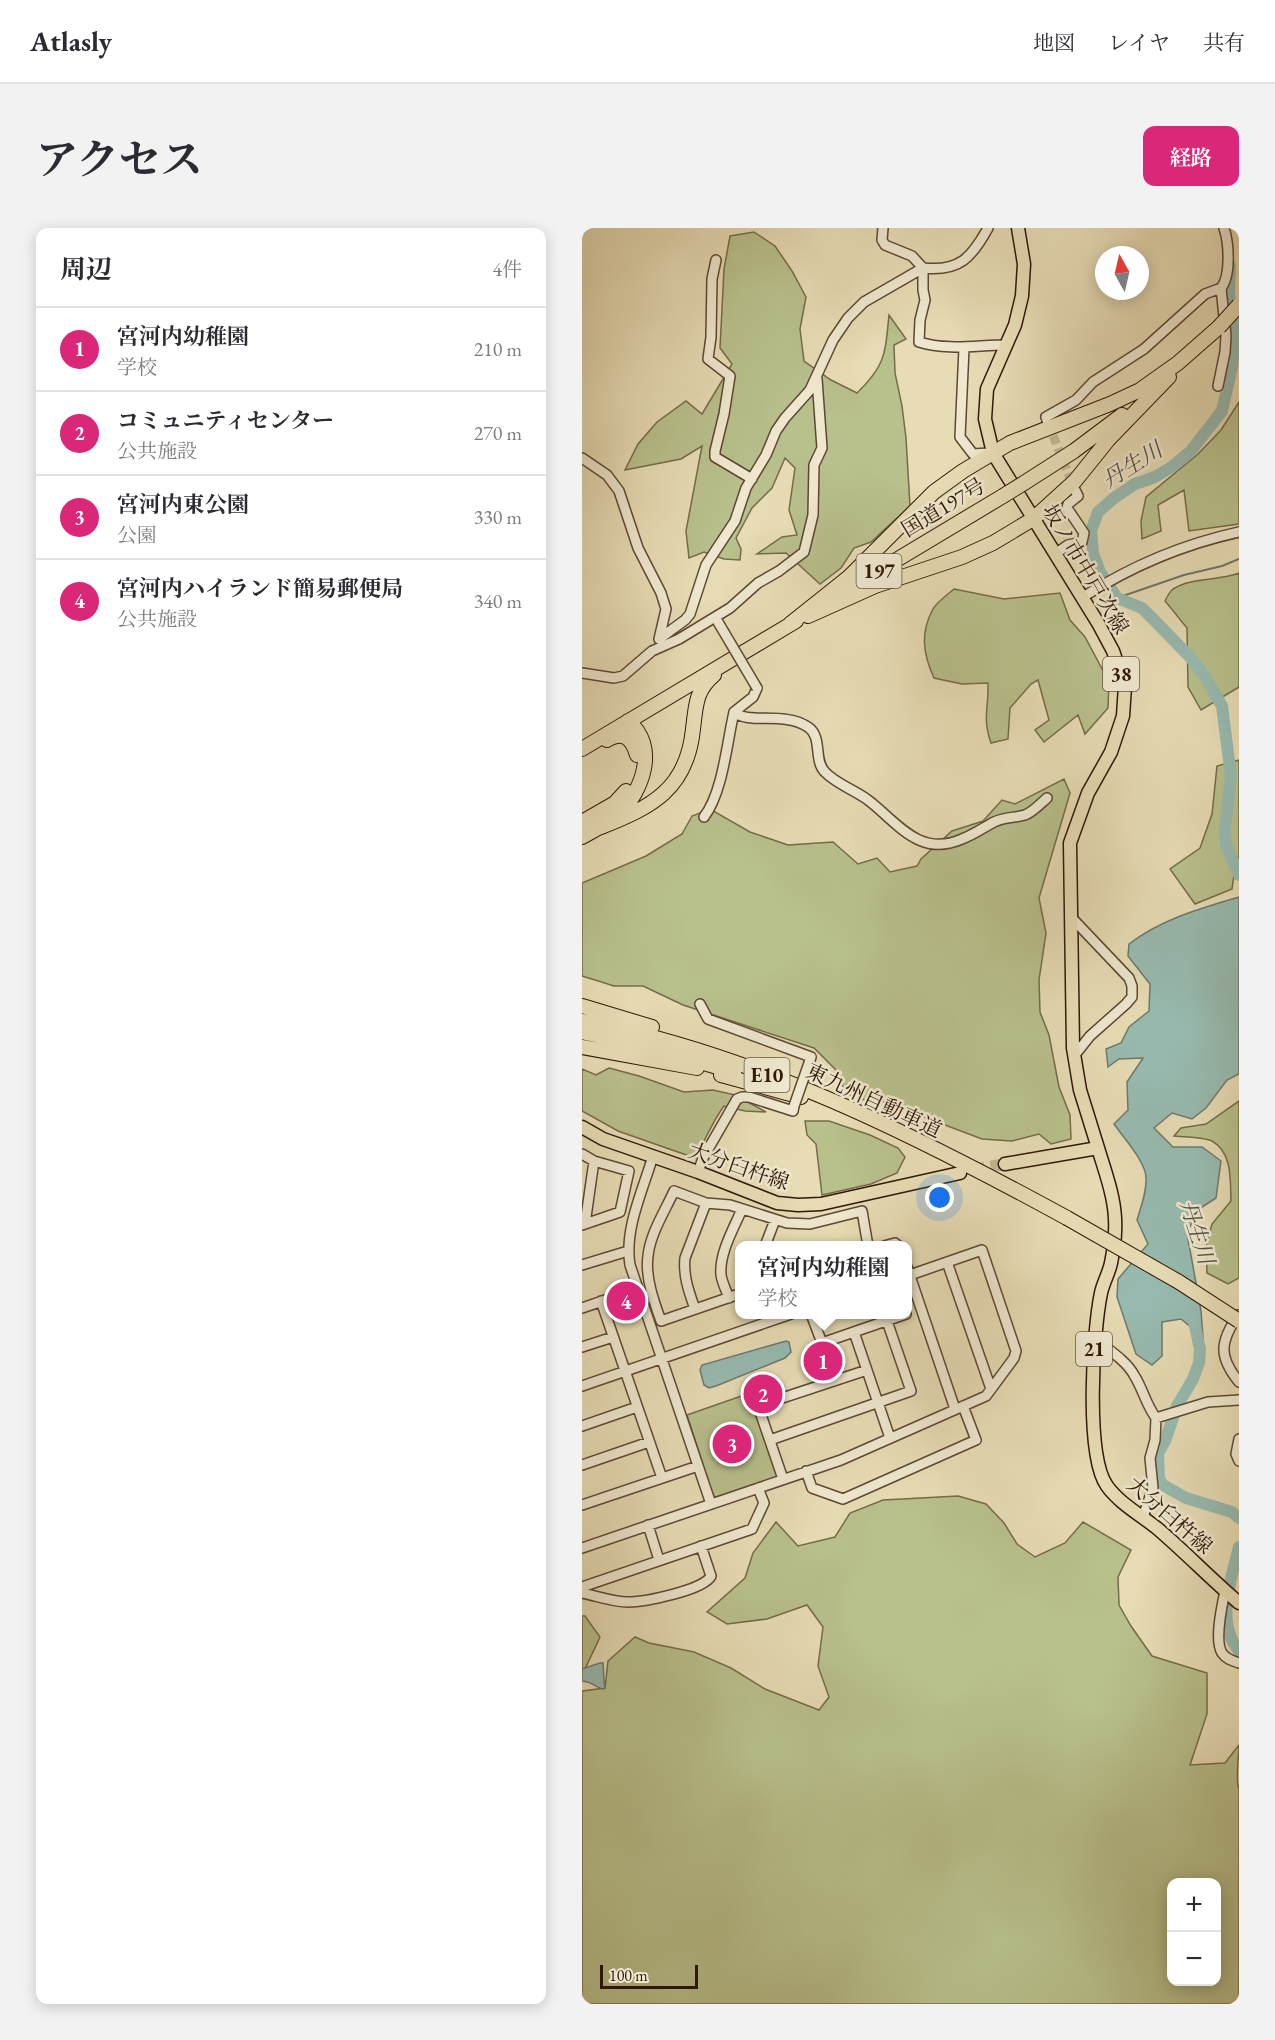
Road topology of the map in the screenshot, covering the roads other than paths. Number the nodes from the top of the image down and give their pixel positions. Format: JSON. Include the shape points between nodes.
{"nodes":[{"id":1,"x":883,"y":228,"type":"edge"},
{"id":2,"x":988,"y":228,"type":"edge"},
{"id":3,"x":1018,"y":228,"type":"edge"},
{"id":4,"x":1224,"y":228,"type":"edge"},
{"id":5,"x":716,"y":260,"type":"dead end"},
{"id":6,"x":923,"y":268,"type":"junction"},
{"id":7,"x":1221,"y":288,"type":"junction"},
{"id":8,"x":1239,"y":305,"type":"edge"},
{"id":9,"x":1220,"y":327,"type":"junction"},
{"id":10,"x":1006,"y":345,"type":"junction"},
{"id":11,"x":964,"y":348,"type":"junction"},
{"id":12,"x":1179,"y":367,"type":"junction"},
{"id":13,"x":817,"y":378,"type":"junction"},
{"id":14,"x":1218,"y":386,"type":"dead end"},
{"id":15,"x":1048,"y":423,"type":"dead end"},
{"id":16,"x":993,"y":453,"type":"junction"},
{"id":17,"x":582,"y":458,"type":"edge"},
{"id":18,"x":752,"y":479,"type":"junction"},
{"id":19,"x":1075,"y":490,"type":"tunnel mouth"},
{"id":20,"x":1034,"y":519,"type":"junction"},
{"id":21,"x":1239,"y":532,"type":"edge"},
{"id":22,"x":1055,"y":554,"type":"junction"},
{"id":23,"x":1083,"y":597,"type":"junction"},
{"id":24,"x":716,"y":619,"type":"junction"},
{"id":25,"x":790,"y":624,"type":"junction"},
{"id":26,"x":659,"y":639,"type":"junction"},
{"id":27,"x":754,"y":645,"type":"junction"},
{"id":28,"x":652,"y":651,"type":"junction"},
{"id":29,"x":582,"y":673,"type":"edge"},
{"id":30,"x":734,"y":712,"type":"junction"},
{"id":31,"x":628,"y":721,"type":"junction"},
{"id":32,"x":582,"y":749,"type":"edge"},
{"id":33,"x":582,"y":754,"type":"edge"},
{"id":34,"x":637,"y":755,"type":"junction"},
{"id":35,"x":1047,"y":798,"type":"dead end"},
{"id":36,"x":705,"y":817,"type":"dead end"},
{"id":37,"x":582,"y":822,"type":"edge"},
{"id":38,"x":601,"y":827,"type":"junction"},
{"id":39,"x":582,"y":837,"type":"edge"},
{"id":40,"x":1071,"y":917,"type":"junction"},
{"id":41,"x":700,"y":1004,"type":"dead end"},
{"id":42,"x":582,"y":1005,"type":"edge"},
{"id":43,"x":582,"y":1021,"type":"edge"},
{"id":44,"x":582,"y":1032,"type":"edge"},
{"id":45,"x":582,"y":1047,"type":"edge"},
{"id":46,"x":1074,"y":1056,"type":"junction"},
{"id":47,"x":809,"y":1099,"type":"junction"},
{"id":48,"x":582,"y":1127,"type":"edge"},
{"id":49,"x":904,"y":1134,"type":"junction"},
{"id":50,"x":1098,"y":1148,"type":"junction"},
{"id":51,"x":582,"y":1154,"type":"edge"},
{"id":52,"x":942,"y":1154,"type":"junction"},
{"id":53,"x":653,"y":1156,"type":"junction"},
{"id":54,"x":594,"y":1161,"type":"junction"},
{"id":55,"x":1005,"y":1164,"type":"tunnel mouth"},
{"id":56,"x":698,"y":1172,"type":"junction"},
{"id":57,"x":960,"y":1173,"type":"tunnel mouth"},
{"id":58,"x":706,"y":1203,"type":"junction"},
{"id":59,"x":742,"y":1209,"type":"junction"},
{"id":60,"x":775,"y":1220,"type":"junction"},
{"id":61,"x":583,"y":1224,"type":"edge"},
{"id":62,"x":767,"y":1241,"type":"edge"},
{"id":63,"x":867,"y":1241,"type":"edge"},
{"id":64,"x":628,"y":1251,"type":"junction"},
{"id":65,"x":947,"y":1262,"type":"junction"},
{"id":66,"x":582,"y":1264,"type":"edge"},
{"id":67,"x":912,"y":1271,"type":"edge"},
{"id":68,"x":912,"y":1284,"type":"edge"},
{"id":69,"x":637,"y":1289,"type":"junction"},
{"id":70,"x":735,"y":1296,"type":"edge"},
{"id":71,"x":729,"y":1298,"type":"junction"},
{"id":72,"x":601,"y":1301,"type":"junction"},
{"id":73,"x":582,"y":1308,"type":"edge"},
{"id":74,"x":694,"y":1309,"type":"junction"},
{"id":75,"x":921,"y":1310,"type":"junction"},
{"id":76,"x":912,"y":1313,"type":"edge"},
{"id":77,"x":1239,"y":1313,"type":"edge"},
{"id":78,"x":768,"y":1319,"type":"edge"},
{"id":79,"x":813,"y":1319,"type":"edge"},
{"id":80,"x":893,"y":1319,"type":"edge"},
{"id":81,"x":887,"y":1321,"type":"junction"},
{"id":82,"x":1239,"y":1321,"type":"edge"},
{"id":83,"x":854,"y":1332,"type":"junction"},
{"id":84,"x":613,"y":1337,"type":"junction"},
{"id":85,"x":1094,"y":1338,"type":"junction"},
{"id":86,"x":582,"y":1347,"type":"edge"},
{"id":87,"x":661,"y":1359,"type":"junction"},
{"id":88,"x":867,"y":1370,"type":"junction"},
{"id":89,"x":625,"y":1372,"type":"junction"},
{"id":90,"x":1239,"y":1382,"type":"edge"},
{"id":91,"x":582,"y":1386,"type":"edge"},
{"id":92,"x":991,"y":1389,"type":"junction"},
{"id":93,"x":1239,"y":1400,"type":"edge"},
{"id":94,"x":878,"y":1403,"type":"junction"},
{"id":95,"x":637,"y":1407,"type":"junction"},
{"id":96,"x":959,"y":1407,"type":"junction"},
{"id":97,"x":1158,"y":1418,"type":"junction"},
{"id":98,"x":582,"y":1426,"type":"edge"},
{"id":99,"x":890,"y":1438,"type":"junction"},
{"id":100,"x":1239,"y":1439,"type":"edge"},
{"id":101,"x":770,"y":1440,"type":"junction"},
{"id":102,"x":649,"y":1442,"type":"junction"},
{"id":103,"x":1239,"y":1461,"type":"edge"},
{"id":104,"x":582,"y":1465,"type":"edge"},
{"id":105,"x":698,"y":1466,"type":"junction"},
{"id":106,"x":806,"y":1471,"type":"junction"},
{"id":107,"x":662,"y":1478,"type":"junction"},
{"id":108,"x":783,"y":1479,"type":"junction"},
{"id":109,"x":758,"y":1488,"type":"junction"},
{"id":110,"x":711,"y":1504,"type":"junction"},
{"id":111,"x":582,"y":1505,"type":"edge"},
{"id":112,"x":1143,"y":1517,"type":"junction"},
{"id":113,"x":648,"y":1525,"type":"junction"},
{"id":114,"x":701,"y":1546,"type":"junction"},
{"id":115,"x":582,"y":1548,"type":"edge"},
{"id":116,"x":659,"y":1560,"type":"junction"},
{"id":117,"x":582,"y":1587,"type":"edge"},
{"id":118,"x":1226,"y":1592,"type":"junction"},
{"id":119,"x":582,"y":1593,"type":"edge"},
{"id":120,"x":1239,"y":1603,"type":"edge"},
{"id":121,"x":1239,"y":1663,"type":"edge"}],
"edges":[{"from":1,"to":6,"type":"street","via":[[885,245],[912,256]]},
{"from":2,"to":6,"type":"street","via":[[965,261]]},
{"from":3,"to":10,"type":"main road","name":"坂ノ市中戸次線","number":"38","via":[[1024,264],[1022,297]]},
{"from":4,"to":7,"type":"street","via":[[1228,254]]},
{"from":5,"to":18,"type":"street","via":[[708,359],[730,376],[715,451],[716,457]]},
{"from":6,"to":11,"type":"street","via":[[925,300],[919,342]]},
{"from":6,"to":13,"type":"street","via":[[864,302],[848,318],[833,340]]},
{"from":7,"to":14,"type":"street","via":[[1225,344]]},
{"from":7,"to":15,"type":"street","via":[[1205,294],[1144,349],[1093,382],[1076,400],[1046,417]]},
{"from":8,"to":9,"type":"highway","name":"国道197号","number":"197","bridge":true},
{"from":9,"to":12,"type":"highway","name":"国道197号","number":"197"},
{"from":9,"to":16,"type":"highway","via":[[1140,390]]},
{"from":10,"to":11,"type":"street"},
{"from":10,"to":16,"type":"main road","name":"坂ノ市中戸次線","number":"38","via":[[987,389],[985,419]]},
{"from":11,"to":16,"type":"street","via":[[960,437],[973,454]]},
{"from":12,"to":20,"type":"highway","via":[[1108,440],[1075,481]]},
{"from":12,"to":25,"type":"highway","name":"国道197号","number":"197","bridge":true,"via":[[1098,434],[1024,483]]},
{"from":13,"to":18,"type":"street","via":[[776,431]]},
{"from":13,"to":24,"type":"street","via":[[822,448],[814,465],[813,515],[804,552],[758,583]]},
{"from":16,"to":20,"type":"main road","name":"坂ノ市中戸次線","number":"38"},
{"from":16,"to":25,"type":"highway","via":[[934,492],[849,577]]},
{"from":17,"to":26,"type":"street","via":[[607,475],[619,491],[638,548],[666,609]]},
{"from":18,"to":26,"type":"street","via":[[732,527],[706,565],[690,614]]},
{"from":19,"to":22,"type":"street","via":[[1078,496],[1067,508],[1084,533],[1082,542]]},
{"from":20,"to":22,"type":"main road","name":"坂ノ市中戸次線","number":"38"},
{"from":20,"to":25,"type":"highway","via":[[962,557],[859,592]]},
{"from":21,"to":23,"type":"street","via":[[1188,545]]},
{"from":22,"to":23,"type":"main road","name":"坂ノ市中戸次線","number":"38"},
{"from":23,"to":40,"type":"main road","name":"坂ノ市中戸次線","number":"38","via":[[1113,651],[1125,686],[1123,716],[1111,752],[1088,793],[1070,843]]},
{"from":24,"to":28,"type":"street"},
{"from":24,"to":30,"type":"street","bridge":true,"via":[[757,688],[753,697]]},
{"from":25,"to":27,"type":"highway","name":"国道197号","number":"197"},
{"from":26,"to":28,"type":"street"},
{"from":27,"to":31,"type":"highway","name":"国道197号","number":"197"},
{"from":27,"to":38,"type":"highway","via":[[711,677],[698,693],[690,747],[674,783],[651,804]]},
{"from":28,"to":29,"type":"street","via":[[623,676]]},
{"from":30,"to":35,"type":"street","via":[[740,717],[774,717],[808,726],[814,732],[826,773],[869,801],[919,842],[944,845],[960,840],[997,821],[1024,815]]},
{"from":30,"to":36,"type":"street","via":[[714,800]]},
{"from":31,"to":32,"type":"highway","name":"国道197号","number":"197"},
{"from":31,"to":34,"type":"highway"},
{"from":31,"to":38,"type":"highway","via":[[642,738],[645,765],[626,806]]},
{"from":33,"to":34,"type":"highway","via":[[621,735],[633,743]]},
{"from":34,"to":37,"type":"highway","via":[[631,780],[620,799]]},
{"from":38,"to":39,"type":"highway"},
{"from":40,"to":46,"type":"main road","name":"坂ノ市中戸次線","number":"38"},
{"from":40,"to":46,"type":"street","via":[[1129,978],[1132,986],[1132,997]]},
{"from":41,"to":56,"type":"street","bridge":true,"via":[[708,1019],[811,1057],[793,1111],[748,1097],[737,1099]]},
{"from":42,"to":49,"type":"highway","via":[[740,1056]]},
{"from":43,"to":49,"type":"highway","name":"東九州自動車道","number":"E10","via":[[653,1036],[719,1056]]},
{"from":44,"to":47,"type":"highway","name":"東九州自動車道","number":"E10","via":[[683,1056]]},
{"from":45,"to":47,"type":"highway","via":[[683,1065]]},
{"from":46,"to":50,"type":"main road","name":"坂ノ市中戸次線","number":"38"},
{"from":47,"to":52,"type":"highway","name":"東九州自動車道","number":"E10"},
{"from":48,"to":53,"type":"main road","name":"大分臼杵線","via":[[603,1139]]},
{"from":49,"to":52,"type":"highway","name":"東九州自動車道","number":"E10"},
{"from":50,"to":55,"type":"main road"},
{"from":50,"to":85,"type":"main road","name":"大分臼杵線","number":"21","via":[[1116,1209],[1111,1264],[1101,1292]]},
{"from":51,"to":54,"type":"street"},
{"from":52,"to":82,"type":"highway","name":"東九州自動車道","number":"E10","bridge":true,"via":[[1067,1218]]},
{"from":53,"to":56,"type":"main road","name":"大分臼杵線"},
{"from":53,"to":64,"type":"street"},
{"from":54,"to":61,"type":"street"},
{"from":54,"to":61,"type":"street","via":[[629,1171],[620,1212]]},
{"from":56,"to":57,"type":"main road","name":"大分臼杵線","via":[[777,1203],[798,1206]]},
{"from":58,"to":59,"type":"street"},
{"from":58,"to":74,"type":"street","via":[[685,1258],[686,1284]]},
{"from":58,"to":74,"type":"street","via":[[674,1191],[648,1256],[661,1321]]},
{"from":59,"to":60,"type":"street"},
{"from":59,"to":71,"type":"street","via":[[721,1267]]},
{"from":60,"to":62,"type":"street"},
{"from":60,"to":63,"type":"street","via":[[810,1224],[862,1211]]},
{"from":64,"to":66,"type":"street"},
{"from":64,"to":69,"type":"street"},
{"from":65,"to":67,"type":"street"},
{"from":65,"to":92,"type":"street"},
{"from":65,"to":92,"type":"street","via":[[982,1250],[1014,1342],[1014,1358]]},
{"from":68,"to":75,"type":"street"},
{"from":69,"to":72,"type":"street"},
{"from":69,"to":87,"type":"street"},
{"from":70,"to":71,"type":"street"},
{"from":71,"to":74,"type":"street"},
{"from":72,"to":73,"type":"street"},
{"from":72,"to":84,"type":"street"},
{"from":75,"to":76,"type":"street"},
{"from":75,"to":96,"type":"street"},
{"from":77,"to":90,"type":"street","via":[[1226,1333],[1223,1348],[1226,1362]]},
{"from":78,"to":87,"type":"street"},
{"from":79,"to":83,"type":"street","via":[[822,1343]]},
{"from":80,"to":81,"type":"street"},
{"from":81,"to":83,"type":"street"},
{"from":81,"to":94,"type":"street","via":[[911,1391]]},
{"from":83,"to":88,"type":"street"},
{"from":84,"to":86,"type":"street"},
{"from":84,"to":89,"type":"street"},
{"from":85,"to":97,"type":"street","via":[[1128,1367],[1150,1411]]},
{"from":85,"to":112,"type":"main road","name":"大分臼杵線","number":"21","via":[[1097,1464],[1113,1493]]},
{"from":87,"to":89,"type":"street"},
{"from":87,"to":105,"type":"street"},
{"from":88,"to":94,"type":"street"},
{"from":88,"to":101,"type":"street","via":[[758,1406]]},
{"from":89,"to":91,"type":"street"},
{"from":89,"to":95,"type":"street"},
{"from":92,"to":96,"type":"street","via":[[986,1396]]},
{"from":93,"to":97,"type":"street","via":[[1208,1402]]},
{"from":94,"to":99,"type":"street"},
{"from":94,"to":101,"type":"street"},
{"from":95,"to":98,"type":"street"},
{"from":95,"to":102,"type":"street"},
{"from":96,"to":99,"type":"street"},
{"from":96,"to":106,"type":"street","via":[[976,1440],[843,1499],[812,1488]]},
{"from":97,"to":112,"type":"street","via":[[1150,1458],[1153,1488]]},
{"from":99,"to":106,"type":"street"},
{"from":100,"to":103,"type":"street"},
{"from":101,"to":108,"type":"street"},
{"from":102,"to":104,"type":"street"},
{"from":102,"to":107,"type":"street"},
{"from":105,"to":107,"type":"street"},
{"from":105,"to":110,"type":"street"},
{"from":106,"to":108,"type":"street"},
{"from":107,"to":111,"type":"street"},
{"from":108,"to":109,"type":"street"},
{"from":109,"to":110,"type":"street"},
{"from":109,"to":114,"type":"street","via":[[764,1503],[752,1529]]},
{"from":110,"to":113,"type":"street"},
{"from":112,"to":118,"type":"main road","name":"大分臼杵線","number":"21"},
{"from":113,"to":115,"type":"street"},
{"from":113,"to":116,"type":"street"},
{"from":114,"to":116,"type":"street"},
{"from":114,"to":119,"type":"street","via":[[711,1576],[703,1584],[634,1602]]},
{"from":116,"to":117,"type":"street"},
{"from":118,"to":120,"type":"main road","name":"大分臼杵線","number":"21"},
{"from":118,"to":121,"type":"street","via":[[1220,1647],[1227,1658]]}]}
